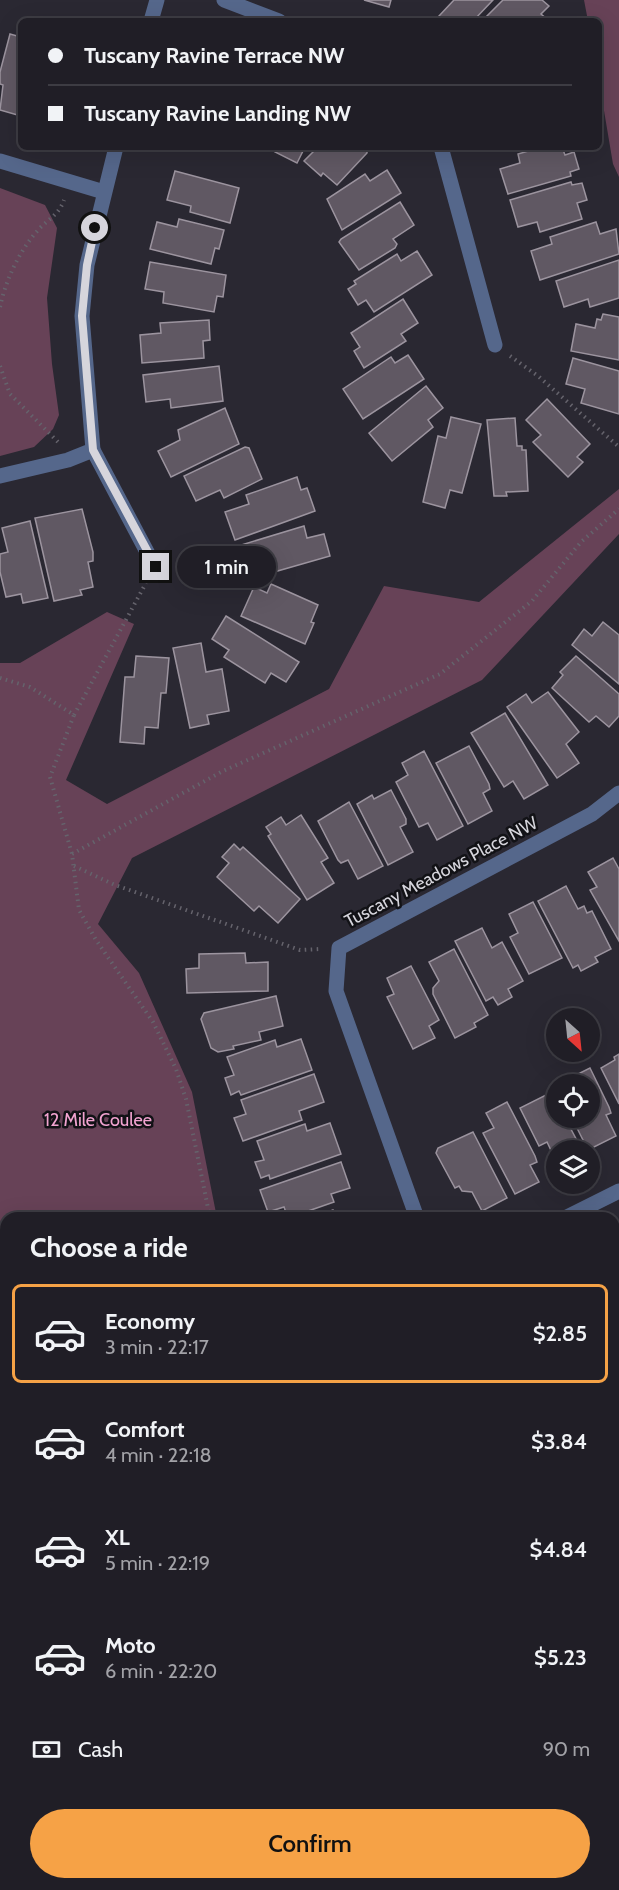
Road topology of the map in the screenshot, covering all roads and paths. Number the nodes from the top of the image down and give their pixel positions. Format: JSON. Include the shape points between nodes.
{"nodes":[{"id":1,"x":157,"y":0,"type":"edge"},
{"id":2,"x":224,"y":0,"type":"edge"},
{"id":3,"x":152,"y":18,"type":"edge"},
{"id":4,"x":271,"y":18,"type":"edge"},
{"id":5,"x":115,"y":150,"type":"edge"},
{"id":6,"x":442,"y":150,"type":"edge"},
{"id":7,"x":0,"y":161,"type":"edge"},
{"id":8,"x":70,"y":182,"type":"junction"},
{"id":9,"x":104,"y":192,"type":"junction"},
{"id":10,"x":0,"y":307,"type":"edge"},
{"id":11,"x":495,"y":345,"type":"joint"},
{"id":12,"x":0,"y":366,"type":"edge"},
{"id":13,"x":619,"y":447,"type":"edge"},
{"id":14,"x":93,"y":450,"type":"junction"},
{"id":15,"x":68,"y":460,"type":"junction"},
{"id":16,"x":0,"y":476,"type":"edge"},
{"id":17,"x":619,"y":509,"type":"edge"},
{"id":18,"x":156,"y":567,"type":"joint"},
{"id":19,"x":0,"y":678,"type":"edge"},
{"id":20,"x":74,"y":715,"type":"junction"},
{"id":21,"x":619,"y":793,"type":"edge"},
{"id":22,"x":72,"y":854,"type":"junction"},
{"id":23,"x":74,"y":866,"type":"junction"},
{"id":24,"x":339,"y":948,"type":"junction"},
{"id":25,"x":619,"y":1191,"type":"edge"},
{"id":26,"x":209,"y":1212,"type":"edge"},
{"id":27,"x":415,"y":1212,"type":"edge"},
{"id":28,"x":577,"y":1212,"type":"edge"}],
"edges":[{"from":1,"to":3,"type":"street"},
{"from":2,"to":4,"type":"street"},
{"from":5,"to":9,"type":"street"},
{"from":6,"to":11,"type":"street"},
{"from":7,"to":8,"type":"street"},
{"from":8,"to":9,"type":"street"},
{"from":8,"to":10,"type":"path","via":[[60,212],[23,251]]},
{"from":9,"to":14,"type":"street","via":[[87,265],[82,316]]},
{"from":11,"to":13,"type":"path","via":[[538,376]]},
{"from":12,"to":15,"type":"path","via":[[10,394],[56,437]]},
{"from":14,"to":15,"type":"street"},
{"from":14,"to":18,"type":"street"},
{"from":15,"to":16,"type":"street"},
{"from":17,"to":22,"type":"path","via":[[581,542],[532,601],[440,674],[223,771]]},
{"from":18,"to":20,"type":"path"},
{"from":19,"to":20,"type":"path","via":[[30,687]]},
{"from":20,"to":22,"type":"path","via":[[50,777]]},
{"from":21,"to":24,"type":"street","name":"Tuscany Meadows Place NW","via":[[592,814]]},
{"from":22,"to":23,"type":"path"},
{"from":23,"to":24,"type":"path","via":[[115,885],[300,951]]},
{"from":23,"to":26,"type":"path","via":[[79,910],[153,1022],[176,1070],[186,1099]]},
{"from":24,"to":27,"type":"street","name":"Tuscany Meadows Place NW","via":[[336,991]]},
{"from":25,"to":28,"type":"street"}]}
